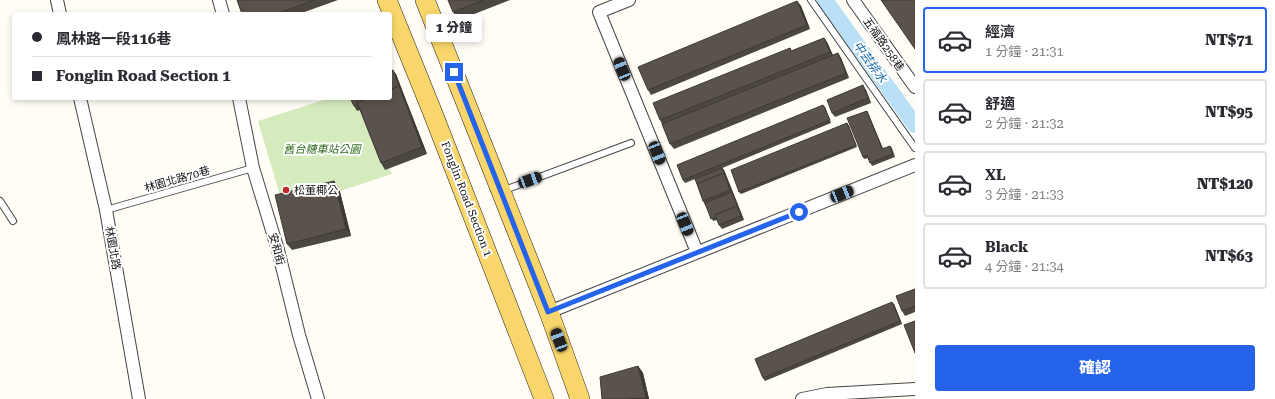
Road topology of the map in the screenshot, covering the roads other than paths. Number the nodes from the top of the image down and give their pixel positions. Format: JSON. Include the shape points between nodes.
{"nodes":[{"id":1,"x":57,"y":0,"type":"edge"},
{"id":2,"x":219,"y":0,"type":"edge"},
{"id":3,"x":387,"y":0,"type":"edge"},
{"id":4,"x":425,"y":0,"type":"edge"},
{"id":5,"x":628,"y":0,"type":"edge"},
{"id":6,"x":811,"y":0,"type":"edge"},
{"id":7,"x":853,"y":0,"type":"edge"},
{"id":8,"x":60,"y":12,"type":"edge"},
{"id":9,"x":222,"y":12,"type":"edge"},
{"id":10,"x":392,"y":12,"type":"edge"},
{"id":11,"x":392,"y":12,"type":"edge"},
{"id":12,"x":915,"y":87,"type":"edge"},
{"id":13,"x":80,"y":100,"type":"edge"},
{"id":14,"x":239,"y":100,"type":"edge"},
{"id":15,"x":631,"y":143,"type":"dead end"},
{"id":16,"x":915,"y":148,"type":"edge"},
{"id":17,"x":915,"y":165,"type":"edge"},
{"id":18,"x":254,"y":168,"type":"junction"},
{"id":19,"x":500,"y":191,"type":"junction"},
{"id":20,"x":0,"y":201,"type":"edge"},
{"id":21,"x":106,"y":210,"type":"junction"},
{"id":22,"x":13,"y":221,"type":"dead end"},
{"id":23,"x":697,"y":252,"type":"junction"},
{"id":24,"x":548,"y":312,"type":"junction"},
{"id":25,"x":915,"y":389,"type":"edge"},
{"id":26,"x":139,"y":399,"type":"edge"},
{"id":27,"x":318,"y":399,"type":"edge"},
{"id":28,"x":544,"y":399,"type":"edge"},
{"id":29,"x":580,"y":399,"type":"edge"},
{"id":30,"x":802,"y":399,"type":"edge"}],
"edges":[{"from":1,"to":8,"type":"street"},
{"from":2,"to":9,"type":"street"},
{"from":3,"to":10,"type":"main road","name":"Fonglin Road Section 1"},
{"from":4,"to":19,"type":"main road"},
{"from":5,"to":23,"type":"street","via":[[599,12]]},
{"from":6,"to":16,"type":"lane"},
{"from":7,"to":12,"type":"street","name":"五福路258巷"},
{"from":11,"to":28,"type":"main road","name":"Fonglin Road Section 1"},
{"from":13,"to":21,"type":"street","name":"林園北路"},
{"from":14,"to":18,"type":"street","name":"安和街"},
{"from":15,"to":19,"type":"lane"},
{"from":17,"to":23,"type":"street"},
{"from":18,"to":21,"type":"lane","name":"林園北路70巷"},
{"from":18,"to":27,"type":"street","name":"安和街"},
{"from":19,"to":24,"type":"main road"},
{"from":20,"to":22,"type":"lane"},
{"from":21,"to":26,"type":"street","name":"林園北路"},
{"from":23,"to":24,"type":"street"},
{"from":24,"to":29,"type":"main road"},
{"from":25,"to":30,"type":"street","via":[[827,394]]}]}
